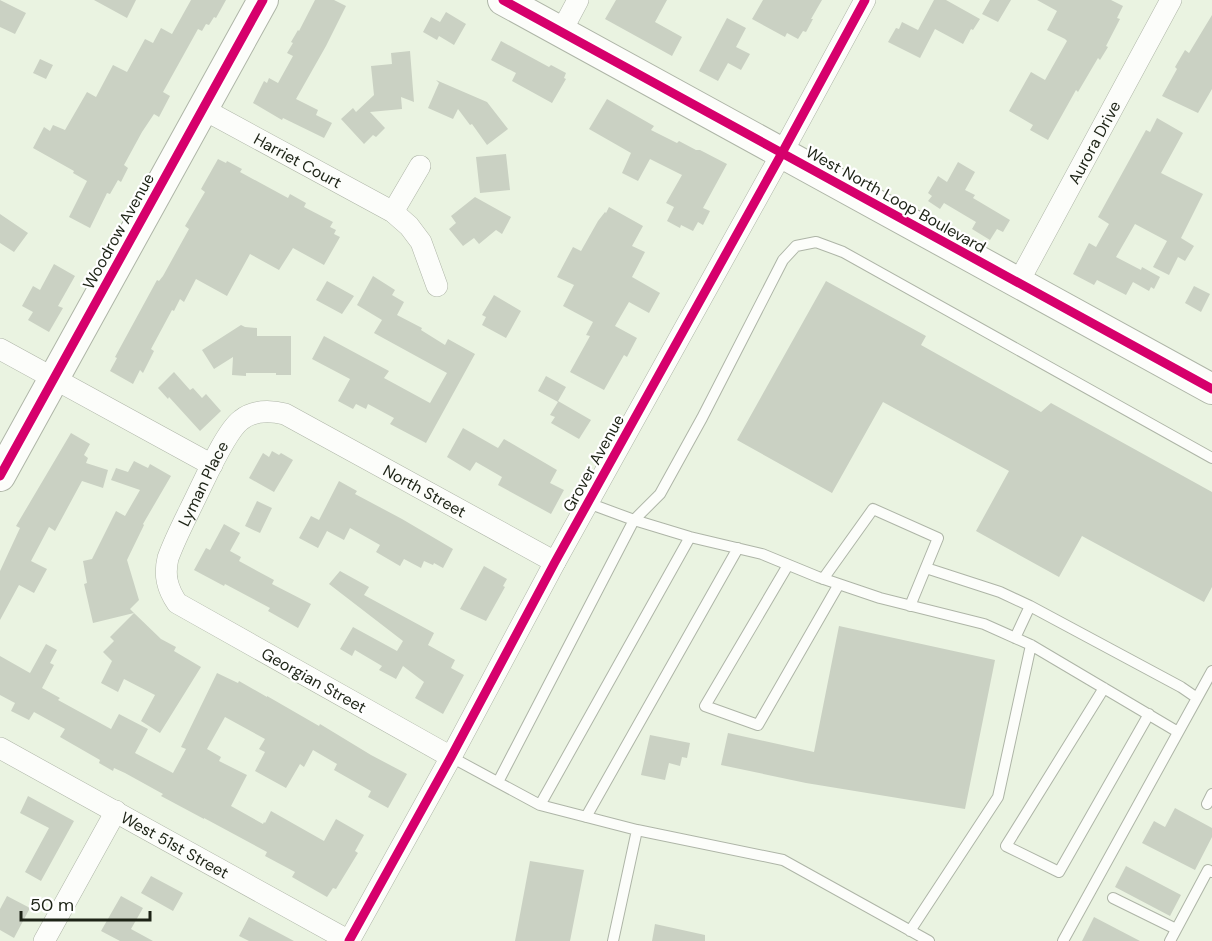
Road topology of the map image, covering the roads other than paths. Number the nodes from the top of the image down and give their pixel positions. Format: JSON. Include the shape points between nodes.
{"nodes":[{"id":1,"x":263,"y":0,"type":"edge"},
{"id":2,"x":503,"y":0,"type":"edge"},
{"id":3,"x":578,"y":0,"type":"edge"},
{"id":4,"x":865,"y":0,"type":"edge"},
{"id":5,"x":1171,"y":0,"type":"edge"},
{"id":6,"x":561,"y":32,"type":"junction"},
{"id":7,"x":203,"y":109,"type":"junction"},
{"id":8,"x":782,"y":153,"type":"junction"},
{"id":9,"x":420,"y":166,"type":"dead end"},
{"id":10,"x":393,"y":212,"type":"junction"},
{"id":11,"x":1018,"y":283,"type":"junction"},
{"id":12,"x":437,"y":286,"type":"dead end"},
{"id":13,"x":0,"y":349,"type":"edge"},
{"id":14,"x":54,"y":378,"type":"junction"},
{"id":15,"x":1212,"y":389,"type":"edge"},
{"id":16,"x":294,"y":418,"type":"joint"},
{"id":17,"x":1212,"y":458,"type":"edge"},
{"id":18,"x":212,"y":465,"type":"junction"},
{"id":19,"x":0,"y":476,"type":"edge"},
{"id":20,"x":588,"y":503,"type":"junction"},
{"id":21,"x":634,"y":520,"type":"junction"},
{"id":22,"x":690,"y":537,"type":"junction"},
{"id":23,"x":738,"y":548,"type":"junction"},
{"id":24,"x":555,"y":562,"type":"junction"},
{"id":25,"x":788,"y":565,"type":"junction"},
{"id":26,"x":926,"y":568,"type":"junction"},
{"id":27,"x":823,"y":579,"type":"junction"},
{"id":28,"x":839,"y":584,"type":"junction"},
{"id":29,"x":177,"y":603,"type":"joint"},
{"id":30,"x":910,"y":606,"type":"junction"},
{"id":31,"x":1030,"y":606,"type":"junction"},
{"id":32,"x":1015,"y":638,"type":"junction"},
{"id":33,"x":1031,"y":645,"type":"junction"},
{"id":34,"x":1212,"y":671,"type":"edge"},
{"id":35,"x":1104,"y":688,"type":"junction"},
{"id":36,"x":1197,"y":698,"type":"junction"},
{"id":37,"x":1149,"y":714,"type":"junction"},
{"id":38,"x":1178,"y":732,"type":"junction"},
{"id":39,"x":0,"y":748,"type":"edge"},
{"id":40,"x":451,"y":757,"type":"junction"},
{"id":41,"x":498,"y":782,"type":"junction"},
{"id":42,"x":540,"y":804,"type":"junction"},
{"id":43,"x":116,"y":811,"type":"junction"},
{"id":44,"x":586,"y":817,"type":"junction"},
{"id":45,"x":638,"y":830,"type":"junction"},
{"id":46,"x":1212,"y":872,"type":"edge"},
{"id":47,"x":1113,"y":898,"type":"dead end"},
{"id":48,"x":1176,"y":929,"type":"junction"},
{"id":49,"x":910,"y":931,"type":"junction"},
{"id":50,"x":44,"y":941,"type":"edge"},
{"id":51,"x":349,"y":941,"type":"edge"},
{"id":52,"x":613,"y":941,"type":"edge"},
{"id":53,"x":928,"y":941,"type":"edge"},
{"id":54,"x":1063,"y":941,"type":"edge"},
{"id":55,"x":1170,"y":941,"type":"edge"}],
"edges":[{"from":1,"to":7,"type":"street","name":"Woodrow Avenue"},
{"from":2,"to":6,"type":"street","name":"West North Loop Boulevard"},
{"from":3,"to":6,"type":"street"},
{"from":4,"to":8,"type":"street","name":"Grover Avenue"},
{"from":5,"to":11,"type":"street","name":"Aurora Drive"},
{"from":6,"to":8,"type":"street","name":"West North Loop Boulevard"},
{"from":7,"to":10,"type":"street","name":"Harriet Court"},
{"from":7,"to":14,"type":"street","name":"Woodrow Avenue"},
{"from":8,"to":11,"type":"street","name":"West North Loop Boulevard"},
{"from":8,"to":20,"type":"street","name":"Grover Avenue"},
{"from":9,"to":10,"type":"street"},
{"from":10,"to":12,"type":"street","name":"Harriet Court","via":[[420,242]]},
{"from":11,"to":15,"type":"street","name":"West North Loop Boulevard"},
{"from":13,"to":14,"type":"street"},
{"from":14,"to":18,"type":"street"},
{"from":14,"to":19,"type":"street","name":"Woodrow Avenue"},
{"from":16,"to":18,"type":"street","name":"Lyman Place","via":[[273,411],[242,419],[233,427]]},
{"from":16,"to":24,"type":"street","name":"North Street"},
{"from":17,"to":21,"type":"lane","via":[[843,252],[816,242],[796,246],[783,261],[660,494]]},
{"from":18,"to":29,"type":"street","name":"Lyman Place","via":[[168,558],[168,585]]},
{"from":20,"to":21,"type":"lane"},
{"from":20,"to":24,"type":"street","name":"Grover Avenue"},
{"from":21,"to":22,"type":"lane"},
{"from":21,"to":41,"type":"lane"},
{"from":22,"to":23,"type":"lane"},
{"from":22,"to":42,"type":"lane"},
{"from":23,"to":25,"type":"lane"},
{"from":23,"to":44,"type":"lane"},
{"from":24,"to":40,"type":"street","name":"Grover Avenue"},
{"from":25,"to":27,"type":"lane"},
{"from":25,"to":28,"type":"lane","via":[[705,706],[758,725]]},
{"from":26,"to":27,"type":"lane","via":[[939,537],[873,509]]},
{"from":26,"to":30,"type":"lane"},
{"from":26,"to":31,"type":"lane"},
{"from":27,"to":28,"type":"lane"},
{"from":28,"to":30,"type":"lane"},
{"from":29,"to":40,"type":"street","name":"Georgian Street"},
{"from":30,"to":32,"type":"lane","via":[[984,624]]},
{"from":31,"to":32,"type":"lane"},
{"from":31,"to":36,"type":"lane"},
{"from":32,"to":33,"type":"lane"},
{"from":33,"to":35,"type":"lane"},
{"from":33,"to":49,"type":"lane","via":[[998,797]]},
{"from":34,"to":36,"type":"lane"},
{"from":35,"to":37,"type":"lane"},
{"from":35,"to":37,"type":"lane","via":[[1006,846],[1059,872]]},
{"from":36,"to":38,"type":"lane"},
{"from":37,"to":38,"type":"lane"},
{"from":38,"to":54,"type":"lane"},
{"from":39,"to":43,"type":"street","name":"West 51st Street"},
{"from":40,"to":41,"type":"lane"},
{"from":40,"to":51,"type":"street","name":"Grover Avenue"},
{"from":41,"to":42,"type":"lane"},
{"from":42,"to":44,"type":"lane"},
{"from":43,"to":50,"type":"street"},
{"from":43,"to":51,"type":"street","name":"West 51st Street"},
{"from":44,"to":45,"type":"lane"},
{"from":45,"to":49,"type":"lane","via":[[783,860]]},
{"from":45,"to":52,"type":"lane"},
{"from":46,"to":48,"type":"lane","via":[[1208,870]]},
{"from":47,"to":48,"type":"lane"},
{"from":48,"to":55,"type":"lane"},
{"from":49,"to":53,"type":"lane"}]}
